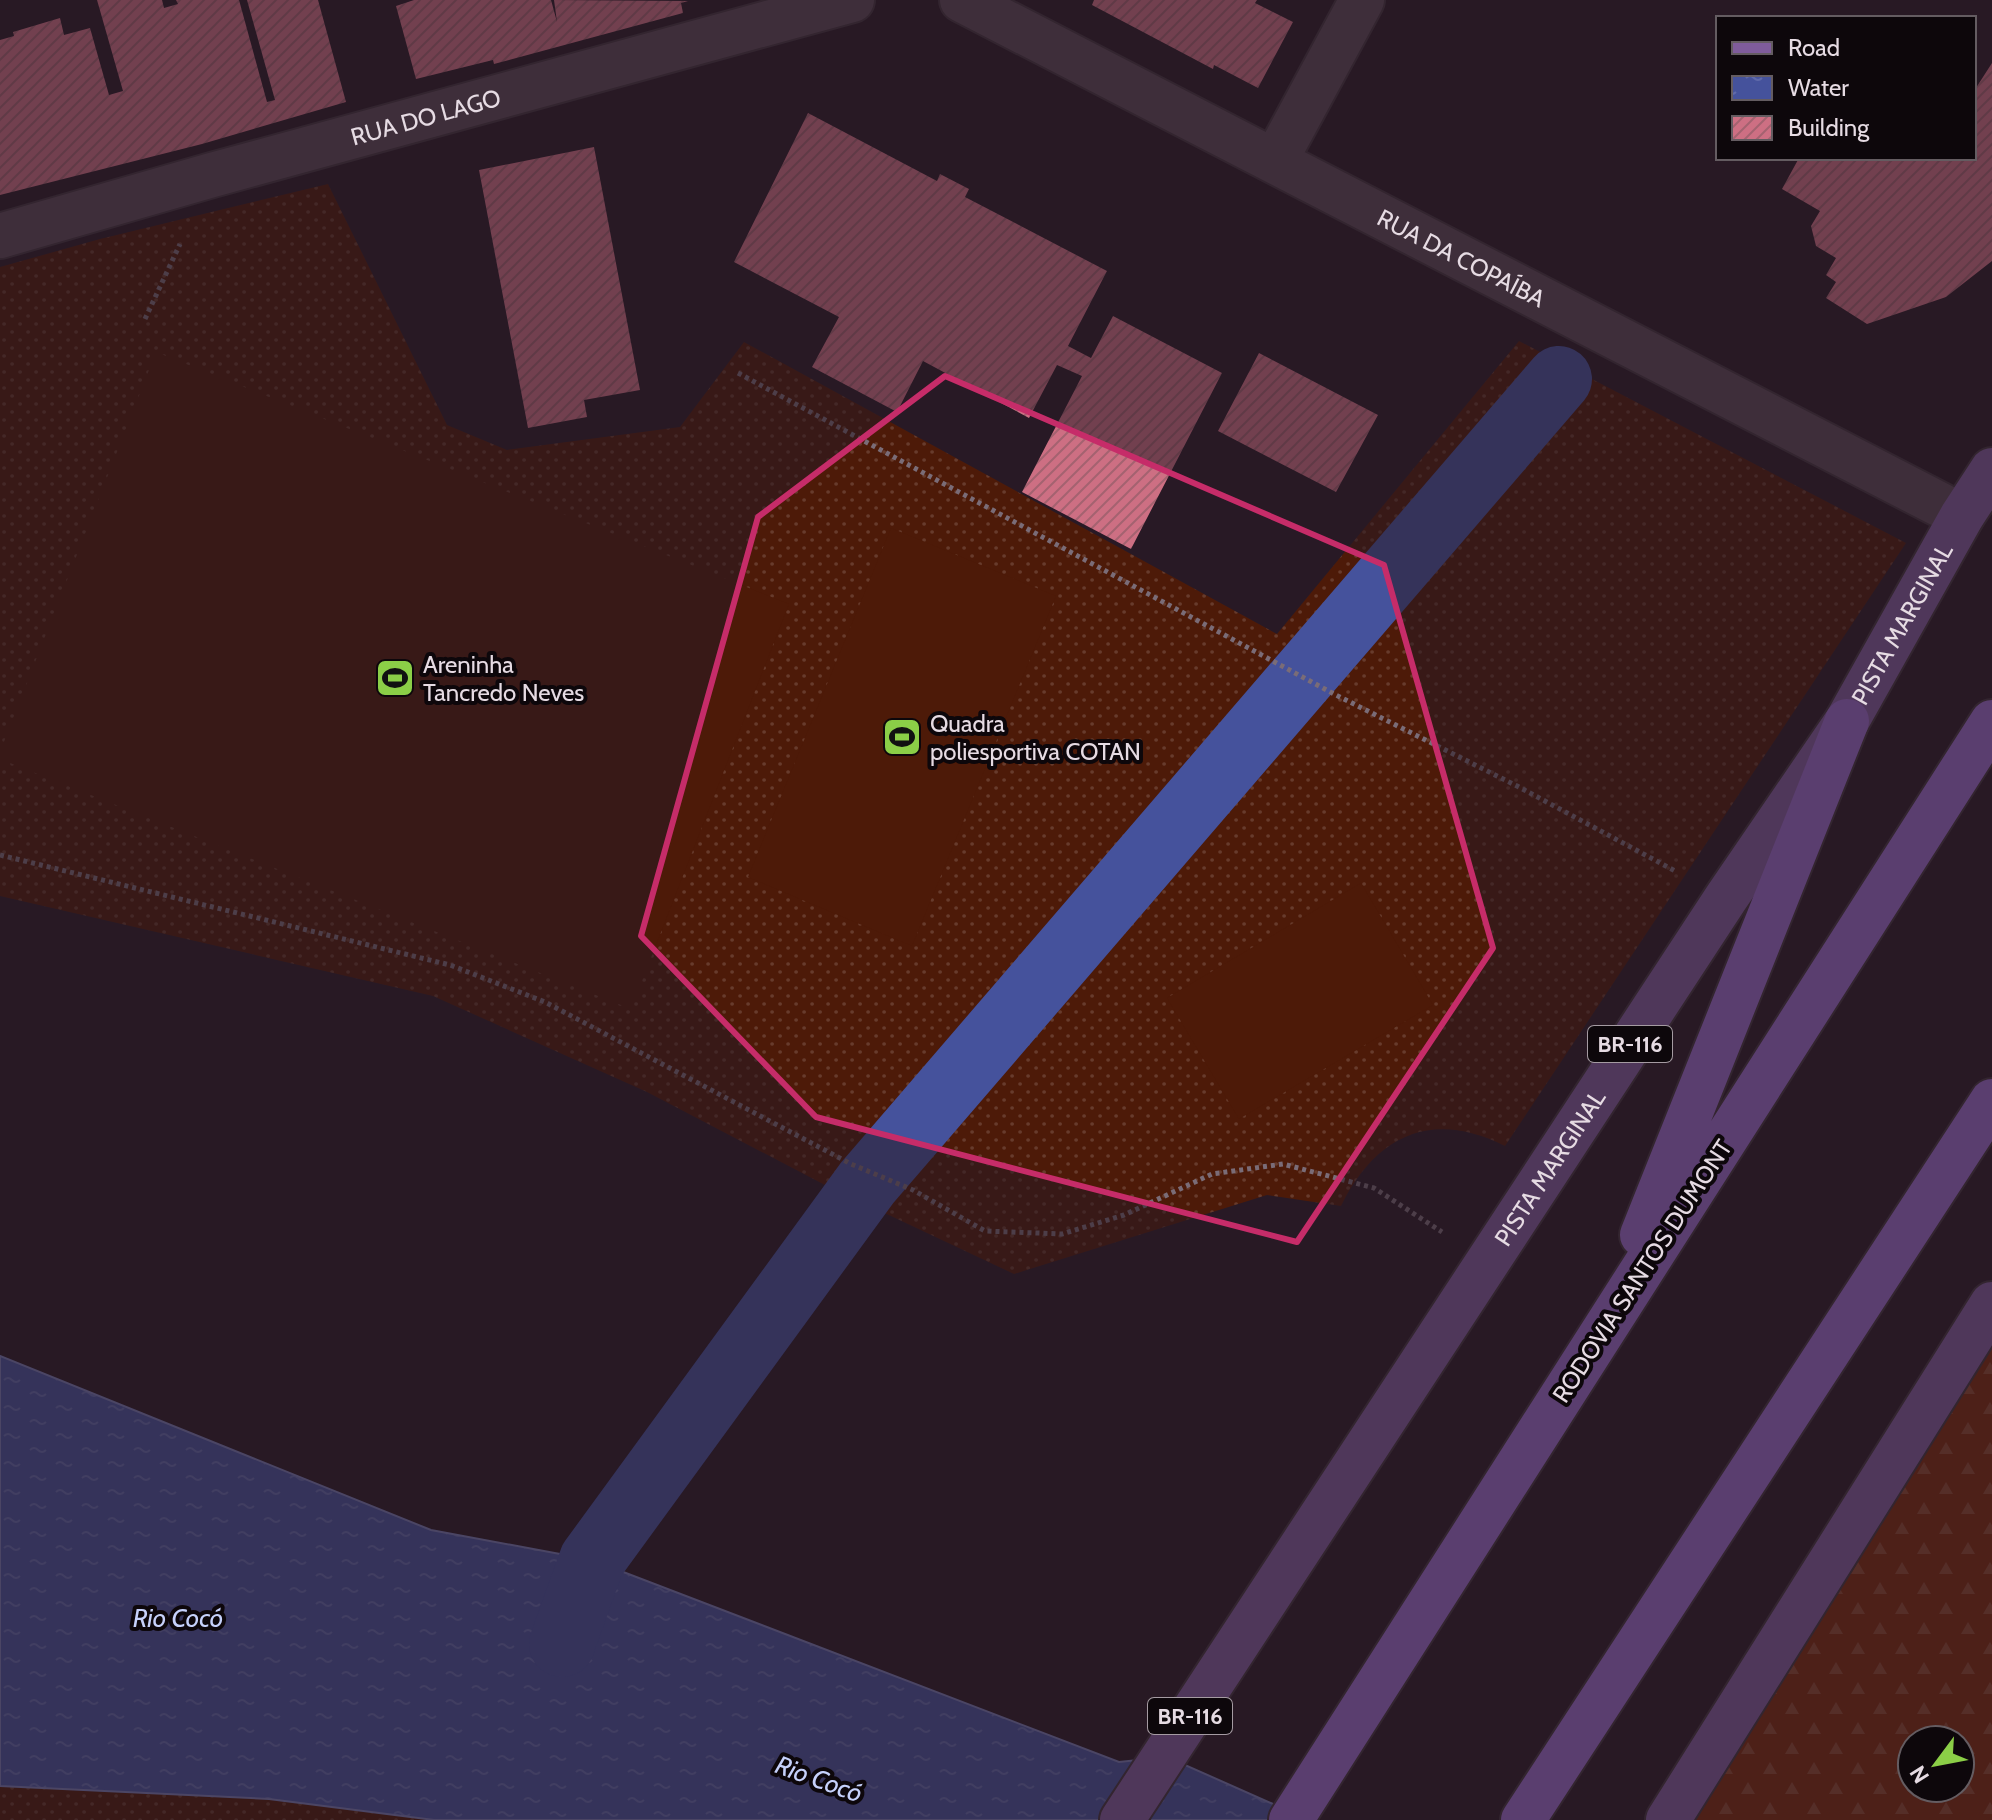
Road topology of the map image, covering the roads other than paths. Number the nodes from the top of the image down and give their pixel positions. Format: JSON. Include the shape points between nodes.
{"nodes":[{"id":1,"x":852,"y":0,"type":"edge"},
{"id":2,"x":962,"y":0,"type":"edge"},
{"id":3,"x":1362,"y":0,"type":"edge"},
{"id":4,"x":1275,"y":161,"type":"junction"},
{"id":5,"x":0,"y":236,"type":"edge"},
{"id":6,"x":1992,"y":470,"type":"edge"},
{"id":7,"x":1962,"y":516,"type":"junction"},
{"id":8,"x":1847,"y":721,"type":"junction"},
{"id":9,"x":1992,"y":722,"type":"edge"},
{"id":10,"x":1992,"y":1101,"type":"edge"},
{"id":11,"x":1992,"y":1304,"type":"edge"},
{"id":12,"x":1604,"y":1331,"type":"junction"},
{"id":13,"x":1122,"y":1820,"type":"edge"},
{"id":14,"x":1291,"y":1820,"type":"edge"},
{"id":15,"x":1523,"y":1820,"type":"edge"},
{"id":16,"x":1668,"y":1820,"type":"edge"}],
"edges":[{"from":1,"to":5,"type":"street","name":"RUA DO LAGO"},
{"from":2,"to":4,"type":"street","name":"RUA DA COPAÍBA"},
{"from":3,"to":4,"type":"street"},
{"from":4,"to":7,"type":"street","name":"RUA DA COPAÍBA"},
{"from":6,"to":7,"type":"main road","name":"PISTA MARGINAL","number":"BR-116"},
{"from":7,"to":8,"type":"main road","name":"PISTA MARGINAL","number":"BR-116"},
{"from":8,"to":12,"type":"highway"},
{"from":8,"to":13,"type":"main road","name":"PISTA MARGINAL","number":"BR-116"},
{"from":9,"to":12,"type":"highway","name":"RODOVIA SANTOS DUMONT"},
{"from":10,"to":15,"type":"highway"},
{"from":11,"to":16,"type":"main road"},
{"from":12,"to":14,"type":"highway","name":"RODOVIA SANTOS DUMONT"}]}
